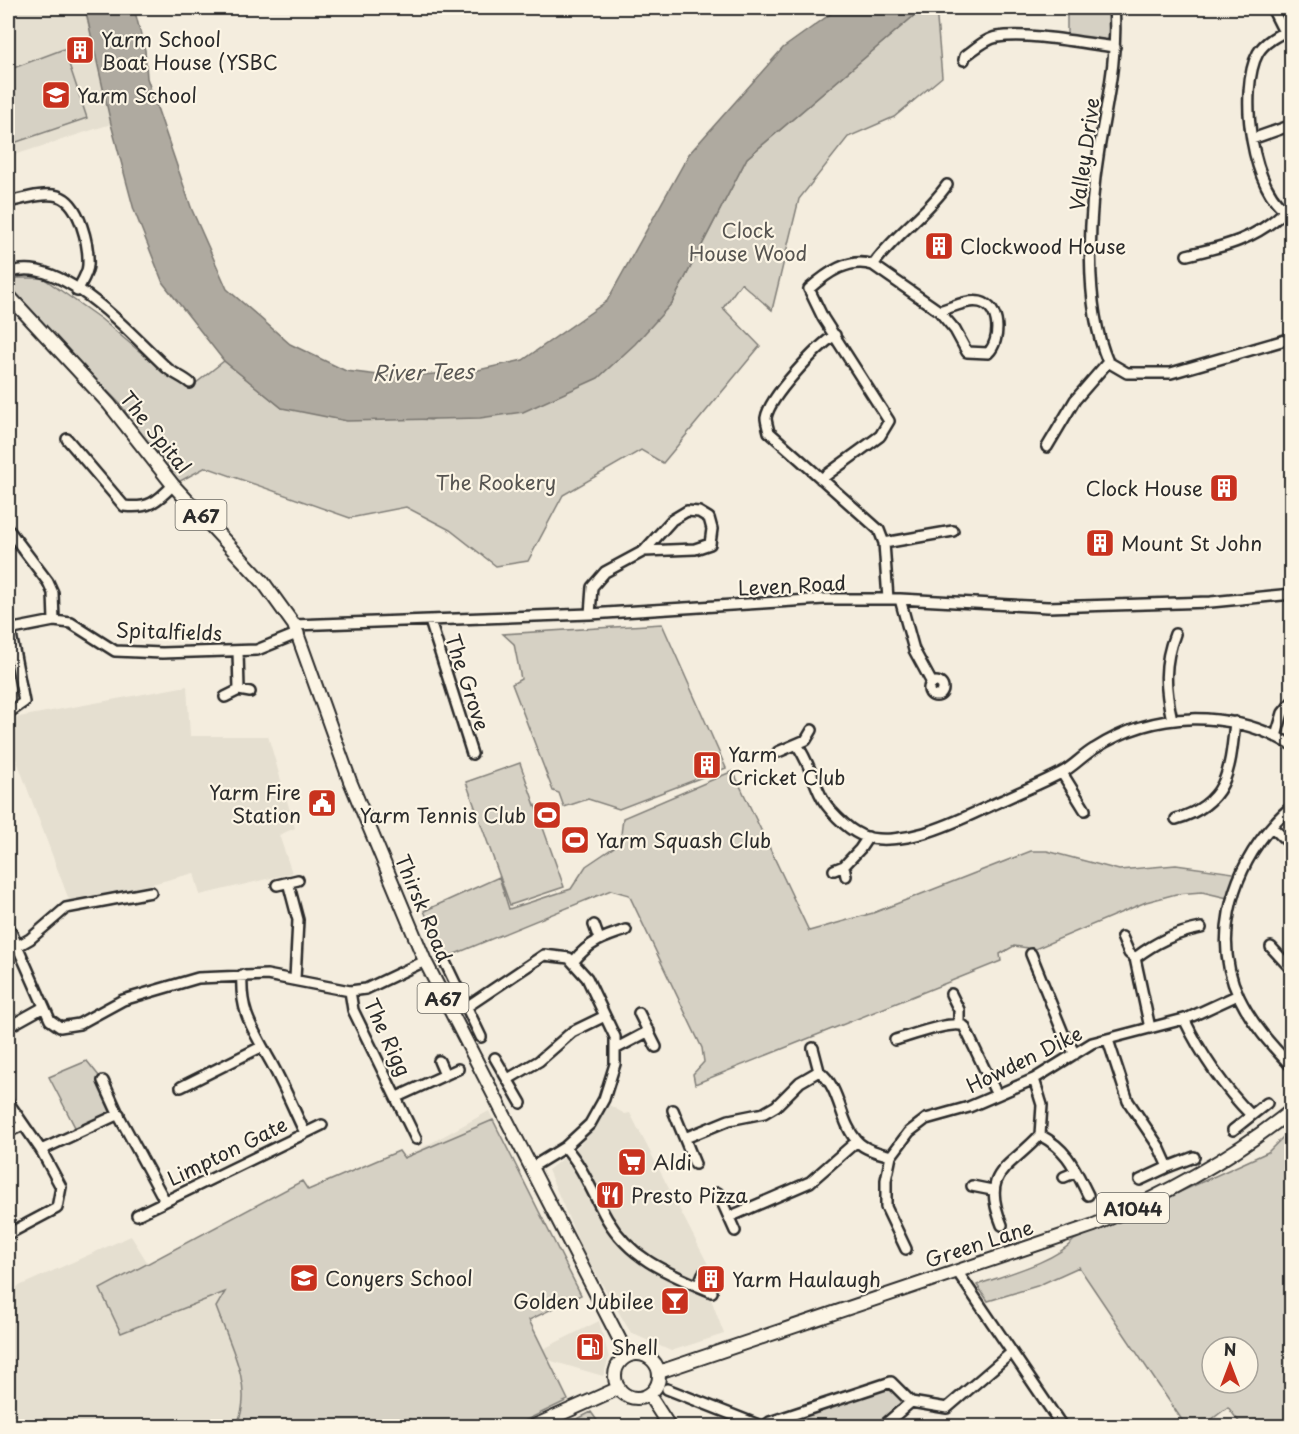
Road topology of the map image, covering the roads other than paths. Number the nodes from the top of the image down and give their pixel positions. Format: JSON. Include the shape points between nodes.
{"nodes":[{"id":1,"x":1114,"y":8,"type":"edge"},
{"id":2,"x":1272,"y":8,"type":"edge"},
{"id":3,"x":1288,"y":30,"type":"edge"},
{"id":4,"x":1115,"y":46,"type":"junction"},
{"id":5,"x":966,"y":60,"type":"dead end"},
{"id":6,"x":1292,"y":125,"type":"edge"},
{"id":7,"x":1252,"y":139,"type":"junction"},
{"id":8,"x":943,"y":186,"type":"dead end"},
{"id":9,"x":8,"y":202,"type":"edge"},
{"id":10,"x":1288,"y":212,"type":"edge"},
{"id":11,"x":1204,"y":251,"type":"junction"},
{"id":12,"x":1187,"y":255,"type":"dead end"},
{"id":13,"x":1208,"y":262,"type":"dead end"},
{"id":14,"x":873,"y":265,"type":"junction"},
{"id":15,"x":8,"y":273,"type":"edge"},
{"id":16,"x":78,"y":291,"type":"junction"},
{"id":17,"x":8,"y":295,"type":"edge"},
{"id":18,"x":939,"y":311,"type":"junction"},
{"id":19,"x":835,"y":335,"type":"junction"},
{"id":20,"x":1292,"y":338,"type":"edge"},
{"id":21,"x":1108,"y":363,"type":"junction"},
{"id":22,"x":189,"y":367,"type":"dead end"},
{"id":23,"x":72,"y":441,"type":"dead end"},
{"id":24,"x":1052,"y":445,"type":"dead end"},
{"id":25,"x":821,"y":479,"type":"junction"},
{"id":26,"x":173,"y":485,"type":"junction"},
{"id":27,"x":8,"y":530,"type":"edge"},
{"id":28,"x":953,"y":531,"type":"dead end"},
{"id":29,"x":884,"y":543,"type":"junction"},
{"id":30,"x":644,"y":551,"type":"junction"},
{"id":31,"x":1292,"y":594,"type":"edge"},
{"id":32,"x":888,"y":599,"type":"junction"},
{"id":33,"x":900,"y":599,"type":"junction"},
{"id":34,"x":591,"y":614,"type":"junction"},
{"id":35,"x":54,"y":621,"type":"junction"},
{"id":36,"x":430,"y":621,"type":"junction"},
{"id":37,"x":9,"y":629,"type":"edge"},
{"id":38,"x":296,"y":629,"type":"junction"},
{"id":39,"x":1182,"y":646,"type":"dead end"},
{"id":40,"x":238,"y":651,"type":"junction"},
{"id":41,"x":932,"y":683,"type":"dead end"},
{"id":42,"x":239,"y":690,"type":"junction"},
{"id":43,"x":250,"y":692,"type":"dead end"},
{"id":44,"x":225,"y":696,"type":"dead end"},
{"id":45,"x":1292,"y":702,"type":"edge"},
{"id":46,"x":8,"y":713,"type":"edge"},
{"id":47,"x":1172,"y":720,"type":"junction"},
{"id":48,"x":1235,"y":722,"type":"junction"},
{"id":49,"x":812,"y":730,"type":"dead end"},
{"id":50,"x":1276,"y":736,"type":"junction"},
{"id":51,"x":796,"y":745,"type":"junction"},
{"id":52,"x":1292,"y":745,"type":"edge"},
{"id":53,"x":778,"y":752,"type":"dead end"},
{"id":54,"x":472,"y":754,"type":"dead end"},
{"id":55,"x":1062,"y":773,"type":"junction"},
{"id":56,"x":1077,"y":797,"type":"junction"},
{"id":57,"x":1069,"y":807,"type":"dead end"},
{"id":58,"x":1181,"y":807,"type":"dead end"},
{"id":59,"x":1292,"y":807,"type":"edge"},
{"id":60,"x":1085,"y":810,"type":"dead end"},
{"id":61,"x":1272,"y":827,"type":"junction"},
{"id":62,"x":868,"y":837,"type":"junction"},
{"id":63,"x":1292,"y":846,"type":"edge"},
{"id":64,"x":844,"y":866,"type":"junction"},
{"id":65,"x":834,"y":870,"type":"dead end"},
{"id":66,"x":846,"y":876,"type":"dead end"},
{"id":67,"x":298,"y":880,"type":"dead end"},
{"id":68,"x":288,"y":882,"type":"junction"},
{"id":69,"x":277,"y":885,"type":"dead end"},
{"id":70,"x":152,"y":892,"type":"dead end"},
{"id":71,"x":51,"y":921,"type":"junction"},
{"id":72,"x":8,"y":925,"type":"edge"},
{"id":73,"x":594,"y":925,"type":"dead end"},
{"id":74,"x":59,"y":927,"type":"dead end"},
{"id":75,"x":1200,"y":928,"type":"dead end"},
{"id":76,"x":626,"y":930,"type":"dead end"},
{"id":77,"x":1122,"y":937,"type":"dead end"},
{"id":78,"x":599,"y":939,"type":"junction"},
{"id":79,"x":16,"y":947,"type":"junction"},
{"id":80,"x":1271,"y":947,"type":"dead end"},
{"id":81,"x":1031,"y":954,"type":"dead end"},
{"id":82,"x":1135,"y":958,"type":"junction"},
{"id":83,"x":444,"y":960,"type":"dead end"},
{"id":84,"x":425,"y":961,"type":"junction"},
{"id":85,"x":574,"y":961,"type":"junction"},
{"id":86,"x":1292,"y":970,"type":"edge"},
{"id":87,"x":1051,"y":972,"type":"dead end"},
{"id":88,"x":242,"y":975,"type":"junction"},
{"id":89,"x":1040,"y":976,"type":"junction"},
{"id":90,"x":295,"y":979,"type":"junction"},
{"id":91,"x":350,"y":991,"type":"junction"},
{"id":92,"x":951,"y":994,"type":"dead end"},
{"id":93,"x":1238,"y":995,"type":"junction"},
{"id":94,"x":468,"y":1006,"type":"junction"},
{"id":95,"x":44,"y":1007,"type":"junction"},
{"id":96,"x":639,"y":1013,"type":"dead end"},
{"id":97,"x":605,"y":1016,"type":"junction"},
{"id":98,"x":1184,"y":1019,"type":"junction"},
{"id":99,"x":959,"y":1024,"type":"junction"},
{"id":100,"x":8,"y":1027,"type":"edge"},
{"id":101,"x":1149,"y":1028,"type":"junction"},
{"id":102,"x":649,"y":1031,"type":"junction"},
{"id":103,"x":915,"y":1034,"type":"junction"},
{"id":104,"x":481,"y":1037,"type":"dead end"},
{"id":105,"x":895,"y":1040,"type":"dead end"},
{"id":106,"x":1108,"y":1040,"type":"junction"},
{"id":107,"x":918,"y":1045,"type":"dead end"},
{"id":108,"x":261,"y":1047,"type":"junction"},
{"id":109,"x":656,"y":1047,"type":"dead end"},
{"id":110,"x":813,"y":1048,"type":"dead end"},
{"id":111,"x":615,"y":1049,"type":"junction"},
{"id":112,"x":1075,"y":1054,"type":"junction"},
{"id":113,"x":495,"y":1058,"type":"dead end"},
{"id":114,"x":439,"y":1061,"type":"dead end"},
{"id":115,"x":1292,"y":1067,"type":"edge"},
{"id":116,"x":458,"y":1069,"type":"dead end"},
{"id":117,"x":819,"y":1071,"type":"junction"},
{"id":118,"x":445,"y":1075,"type":"junction"},
{"id":119,"x":508,"y":1079,"type":"junction"},
{"id":120,"x":1034,"y":1079,"type":"junction"},
{"id":121,"x":103,"y":1081,"type":"dead end"},
{"id":122,"x":181,"y":1087,"type":"dead end"},
{"id":123,"x":997,"y":1095,"type":"junction"},
{"id":124,"x":397,"y":1098,"type":"junction"},
{"id":125,"x":8,"y":1102,"type":"edge"},
{"id":126,"x":1267,"y":1102,"type":"dead end"},
{"id":127,"x":521,"y":1104,"type":"dead end"},
{"id":128,"x":673,"y":1110,"type":"dead end"},
{"id":129,"x":1292,"y":1110,"type":"edge"},
{"id":130,"x":119,"y":1114,"type":"junction"},
{"id":131,"x":1251,"y":1115,"type":"junction"},
{"id":132,"x":22,"y":1125,"type":"junction"},
{"id":133,"x":322,"y":1125,"type":"dead end"},
{"id":134,"x":1233,"y":1130,"type":"dead end"},
{"id":135,"x":8,"y":1132,"type":"edge"},
{"id":136,"x":305,"y":1133,"type":"junction"},
{"id":137,"x":1040,"y":1135,"type":"junction"},
{"id":138,"x":684,"y":1138,"type":"junction"},
{"id":139,"x":416,"y":1139,"type":"dead end"},
{"id":140,"x":857,"y":1141,"type":"junction"},
{"id":141,"x":565,"y":1148,"type":"junction"},
{"id":142,"x":40,"y":1150,"type":"junction"},
{"id":143,"x":891,"y":1156,"type":"junction"},
{"id":144,"x":1194,"y":1157,"type":"dead end"},
{"id":145,"x":695,"y":1164,"type":"dead end"},
{"id":146,"x":532,"y":1167,"type":"junction"},
{"id":147,"x":1168,"y":1167,"type":"junction"},
{"id":148,"x":1076,"y":1172,"type":"junction"},
{"id":149,"x":1064,"y":1177,"type":"dead end"},
{"id":150,"x":1140,"y":1180,"type":"dead end"},
{"id":151,"x":972,"y":1186,"type":"dead end"},
{"id":152,"x":992,"y":1190,"type":"junction"},
{"id":153,"x":718,"y":1193,"type":"dead end"},
{"id":154,"x":1088,"y":1195,"type":"dead end"},
{"id":155,"x":165,"y":1201,"type":"junction"},
{"id":156,"x":137,"y":1215,"type":"dead end"},
{"id":157,"x":729,"y":1217,"type":"junction"},
{"id":158,"x":1002,"y":1225,"type":"dead end"},
{"id":159,"x":735,"y":1232,"type":"dead end"},
{"id":160,"x":8,"y":1234,"type":"edge"},
{"id":161,"x":901,"y":1245,"type":"dead end"},
{"id":162,"x":957,"y":1270,"type":"junction"},
{"id":163,"x":703,"y":1274,"type":"dead end"},
{"id":164,"x":698,"y":1286,"type":"junction"},
{"id":165,"x":712,"y":1292,"type":"dead end"},
{"id":166,"x":1011,"y":1353,"type":"junction"},
{"id":167,"x":628,"y":1356,"type":"junction"},
{"id":168,"x":659,"y":1372,"type":"junction"},
{"id":169,"x":619,"y":1388,"type":"junction"},
{"id":170,"x":667,"y":1389,"type":"dead end"},
{"id":171,"x":649,"y":1395,"type":"junction"},
{"id":172,"x":911,"y":1402,"type":"junction"},
{"id":173,"x":534,"y":1426,"type":"edge"},
{"id":174,"x":669,"y":1426,"type":"edge"},
{"id":175,"x":763,"y":1426,"type":"edge"},
{"id":176,"x":883,"y":1426,"type":"edge"},
{"id":177,"x":1062,"y":1426,"type":"edge"}],
"edges":[{"from":1,"to":4,"type":"street","name":"Valley Drive"},
{"from":2,"to":3,"type":"street"},
{"from":3,"to":7,"type":"street","via":[[1258,53],[1248,114]]},
{"from":4,"to":5,"type":"street","via":[[996,37]]},
{"from":4,"to":21,"type":"street","name":"Valley Drive","via":[[1099,150],[1091,252],[1096,328]]},
{"from":6,"to":7,"type":"street"},
{"from":7,"to":10,"type":"street","via":[[1274,201]]},
{"from":8,"to":14,"type":"street","via":[[936,201],[894,237]]},
{"from":9,"to":16,"type":"street","via":[[35,196],[66,200],[76,214],[89,268]]},
{"from":10,"to":11,"type":"street","via":[[1253,237]]},
{"from":11,"to":12,"type":"street"},
{"from":11,"to":13,"type":"street"},
{"from":14,"to":18,"type":"street"},
{"from":14,"to":19,"type":"street","via":[[862,261],[848,264],[810,289]]},
{"from":15,"to":16,"type":"street","via":[[22,268],[38,269]]},
{"from":16,"to":22,"type":"street","via":[[119,319],[169,370],[188,381]]},
{"from":17,"to":26,"type":"main road","name":"The Spital","number":"A67","via":[[109,404]]},
{"from":18,"to":18,"type":"street","via":[[967,352],[988,353],[993,348],[996,322],[993,312],[982,302]]},
{"from":19,"to":25,"type":"street","via":[[889,421],[880,436]]},
{"from":19,"to":25,"type":"street","via":[[810,355],[766,417],[768,432]]},
{"from":20,"to":21,"type":"street","via":[[1171,373],[1126,373]]},
{"from":21,"to":24,"type":"street","via":[[1075,400]]},
{"from":23,"to":26,"type":"street","via":[[124,506],[146,507]]},
{"from":25,"to":29,"type":"street","via":[[879,530]]},
{"from":26,"to":38,"type":"main road","name":"The Spital","number":"A67","via":[[263,582]]},
{"from":27,"to":35,"type":"street","via":[[48,582]]},
{"from":28,"to":29,"type":"street"},
{"from":29,"to":32,"type":"street"},
{"from":30,"to":30,"type":"street","via":[[672,520],[687,511],[709,518],[710,544],[695,549]]},
{"from":30,"to":34,"type":"street","via":[[605,572],[592,587]]},
{"from":31,"to":33,"type":"street","name":"Leven Road","via":[[1210,602],[1048,607]]},
{"from":32,"to":33,"type":"street","name":"Leven Road"},
{"from":32,"to":34,"type":"street","name":"Leven Road","via":[[824,599]]},
{"from":33,"to":41,"type":"street","via":[[914,650]]},
{"from":34,"to":36,"type":"street","name":"Leven Road"},
{"from":35,"to":37,"type":"street","name":"Spitalfields"},
{"from":35,"to":40,"type":"street","name":"Spitalfields","via":[[71,623],[115,651]]},
{"from":36,"to":38,"type":"street","name":"Leven Road"},
{"from":36,"to":54,"type":"street","name":"The Grove"},
{"from":37,"to":46,"type":"street","via":[[24,702]]},
{"from":38,"to":40,"type":"street","name":"Spitalfields","via":[[257,650]]},
{"from":38,"to":84,"type":"main road","name":"Thirsk Road","number":"A67","via":[[350,781]]},
{"from":39,"to":47,"type":"street","via":[[1173,638],[1165,671]]},
{"from":40,"to":42,"type":"street"},
{"from":42,"to":43,"type":"street"},
{"from":42,"to":44,"type":"street"},
{"from":45,"to":50,"type":"street","via":[[1283,713]]},
{"from":47,"to":48,"type":"street","via":[[1207,717]]},
{"from":47,"to":55,"type":"street","via":[[1134,729],[1095,748]]},
{"from":48,"to":50,"type":"street"},
{"from":48,"to":58,"type":"street","via":[[1225,783],[1209,804],[1180,818]]},
{"from":49,"to":51,"type":"street","via":[[806,740]]},
{"from":50,"to":52,"type":"street"},
{"from":51,"to":53,"type":"street"},
{"from":51,"to":62,"type":"street","via":[[813,773],[820,796],[843,822]]},
{"from":55,"to":56,"type":"street"},
{"from":55,"to":62,"type":"street","via":[[944,827],[908,837]]},
{"from":56,"to":57,"type":"street"},
{"from":56,"to":60,"type":"street"},
{"from":59,"to":61,"type":"street"},
{"from":61,"to":63,"type":"street"},
{"from":61,"to":93,"type":"street","via":[[1243,868],[1227,917],[1227,961]]},
{"from":62,"to":64,"type":"street"},
{"from":64,"to":65,"type":"street"},
{"from":64,"to":66,"type":"street"},
{"from":67,"to":68,"type":"street"},
{"from":68,"to":69,"type":"street"},
{"from":68,"to":90,"type":"street","via":[[298,920]]},
{"from":70,"to":71,"type":"street","via":[[66,908]]},
{"from":71,"to":74,"type":"street"},
{"from":71,"to":79,"type":"street"},
{"from":72,"to":79,"type":"street"},
{"from":73,"to":78,"type":"street"},
{"from":75,"to":82,"type":"street","via":[[1176,933]]},
{"from":76,"to":78,"type":"street"},
{"from":77,"to":82,"type":"street"},
{"from":78,"to":85,"type":"street","via":[[583,949]]},
{"from":79,"to":95,"type":"street"},
{"from":80,"to":86,"type":"street"},
{"from":81,"to":89,"type":"street"},
{"from":82,"to":101,"type":"street"},
{"from":83,"to":94,"type":"street"},
{"from":84,"to":91,"type":"street","via":[[366,988]]},
{"from":84,"to":146,"type":"main road","name":"Thirsk Road","number":"A67"},
{"from":85,"to":94,"type":"street","via":[[544,955]]},
{"from":85,"to":97,"type":"street"},
{"from":87,"to":89,"type":"street"},
{"from":88,"to":90,"type":"street"},
{"from":88,"to":95,"type":"street","via":[[198,978],[160,987],[67,1027],[50,1020]]},
{"from":88,"to":108,"type":"street","name":"Limpton Gate","via":[[241,996],[247,1021]]},
{"from":89,"to":112,"type":"street"},
{"from":90,"to":91,"type":"street"},
{"from":91,"to":124,"type":"street","name":"The Rigg","via":[[353,1010]]},
{"from":92,"to":99,"type":"street","via":[[959,1010]]},
{"from":93,"to":98,"type":"street","name":"Howden Dike"},
{"from":93,"to":115,"type":"street","via":[[1253,1023]]},
{"from":94,"to":104,"type":"street"},
{"from":95,"to":100,"type":"street"},
{"from":96,"to":102,"type":"street"},
{"from":97,"to":111,"type":"street","via":[[615,1037]]},
{"from":97,"to":119,"type":"street","via":[[572,1032],[539,1061]]},
{"from":98,"to":101,"type":"street","name":"Howden Dike"},
{"from":98,"to":131,"type":"street","via":[[1205,1060]]},
{"from":99,"to":103,"type":"street"},
{"from":99,"to":123,"type":"street","via":[[969,1032]]},
{"from":101,"to":106,"type":"street","name":"Howden Dike"},
{"from":102,"to":109,"type":"street"},
{"from":102,"to":111,"type":"street"},
{"from":103,"to":105,"type":"street"},
{"from":103,"to":107,"type":"street"},
{"from":106,"to":112,"type":"street","name":"Howden Dike","via":[[1092,1043]]},
{"from":106,"to":147,"type":"street","via":[[1128,1101]]},
{"from":108,"to":122,"type":"street"},
{"from":108,"to":136,"type":"street","name":"Limpton Gate"},
{"from":110,"to":117,"type":"street"},
{"from":111,"to":141,"type":"street","via":[[615,1064],[604,1100],[590,1124]]},
{"from":112,"to":120,"type":"street","name":"Howden Dike"},
{"from":113,"to":119,"type":"street"},
{"from":114,"to":118,"type":"street","name":"The Rigg"},
{"from":116,"to":118,"type":"street","name":"The Rigg"},
{"from":117,"to":138,"type":"street","via":[[764,1113],[729,1120]]},
{"from":117,"to":140,"type":"street","via":[[829,1078]]},
{"from":118,"to":124,"type":"street","name":"The Rigg"},
{"from":119,"to":127,"type":"street"},
{"from":120,"to":123,"type":"street","name":"Howden Dike"},
{"from":120,"to":137,"type":"street","via":[[1042,1105]]},
{"from":121,"to":130,"type":"street","name":"Limpton Gate"},
{"from":123,"to":143,"type":"street","name":"Howden Dike","via":[[926,1119],[909,1132]]},
{"from":124,"to":139,"type":"street","name":"The Rigg"},
{"from":125,"to":132,"type":"street"},
{"from":126,"to":131,"type":"street"},
{"from":128,"to":138,"type":"street"},
{"from":129,"to":162,"type":"main road","name":"Green Lane","number":"A1044","via":[[1209,1168],[1134,1208]]},
{"from":130,"to":142,"type":"street"},
{"from":130,"to":155,"type":"street","name":"Limpton Gate"},
{"from":131,"to":134,"type":"street"},
{"from":132,"to":135,"type":"street"},
{"from":132,"to":142,"type":"street"},
{"from":133,"to":136,"type":"street","name":"Limpton Gate"},
{"from":136,"to":155,"type":"street","name":"Limpton Gate"},
{"from":137,"to":148,"type":"street","via":[[1069,1156]]},
{"from":137,"to":152,"type":"street","via":[[1009,1162]]},
{"from":138,"to":145,"type":"street"},
{"from":140,"to":143,"type":"street"},
{"from":140,"to":157,"type":"street","via":[[810,1182]]},
{"from":141,"to":146,"type":"street"},
{"from":141,"to":164,"type":"street","via":[[577,1161],[622,1241],[652,1266]]},
{"from":142,"to":160,"type":"street","via":[[61,1188],[61,1198],[57,1208]]},
{"from":143,"to":161,"type":"street","name":"Howden Dike","via":[[886,1207]]},
{"from":144,"to":147,"type":"street"},
{"from":146,"to":167,"type":"main road","name":"Thirsk Road","number":"A67"},
{"from":147,"to":150,"type":"street"},
{"from":148,"to":149,"type":"street"},
{"from":148,"to":154,"type":"street"},
{"from":151,"to":152,"type":"street"},
{"from":152,"to":158,"type":"street"},
{"from":153,"to":157,"type":"street"},
{"from":155,"to":156,"type":"street","name":"Limpton Gate"},
{"from":157,"to":159,"type":"street"},
{"from":162,"to":166,"type":"street"},
{"from":162,"to":168,"type":"main road","name":"Green Lane","number":"A1044"},
{"from":163,"to":164,"type":"street"},
{"from":164,"to":165,"type":"street"},
{"from":166,"to":172,"type":"street","via":[[947,1408]]},
{"from":166,"to":177,"type":"street"},
{"from":167,"to":168,"type":"main road","via":[[651,1358]]},
{"from":167,"to":169,"type":"main road","via":[[615,1372]]},
{"from":168,"to":171,"type":"main road","via":[[657,1386]]},
{"from":169,"to":171,"type":"main road","via":[[632,1398]]},
{"from":169,"to":173,"type":"main road"},
{"from":170,"to":175,"type":"street"},
{"from":171,"to":174,"type":"main road"},
{"from":172,"to":175,"type":"street","via":[[895,1383],[886,1382]]},
{"from":172,"to":176,"type":"street"}]}
